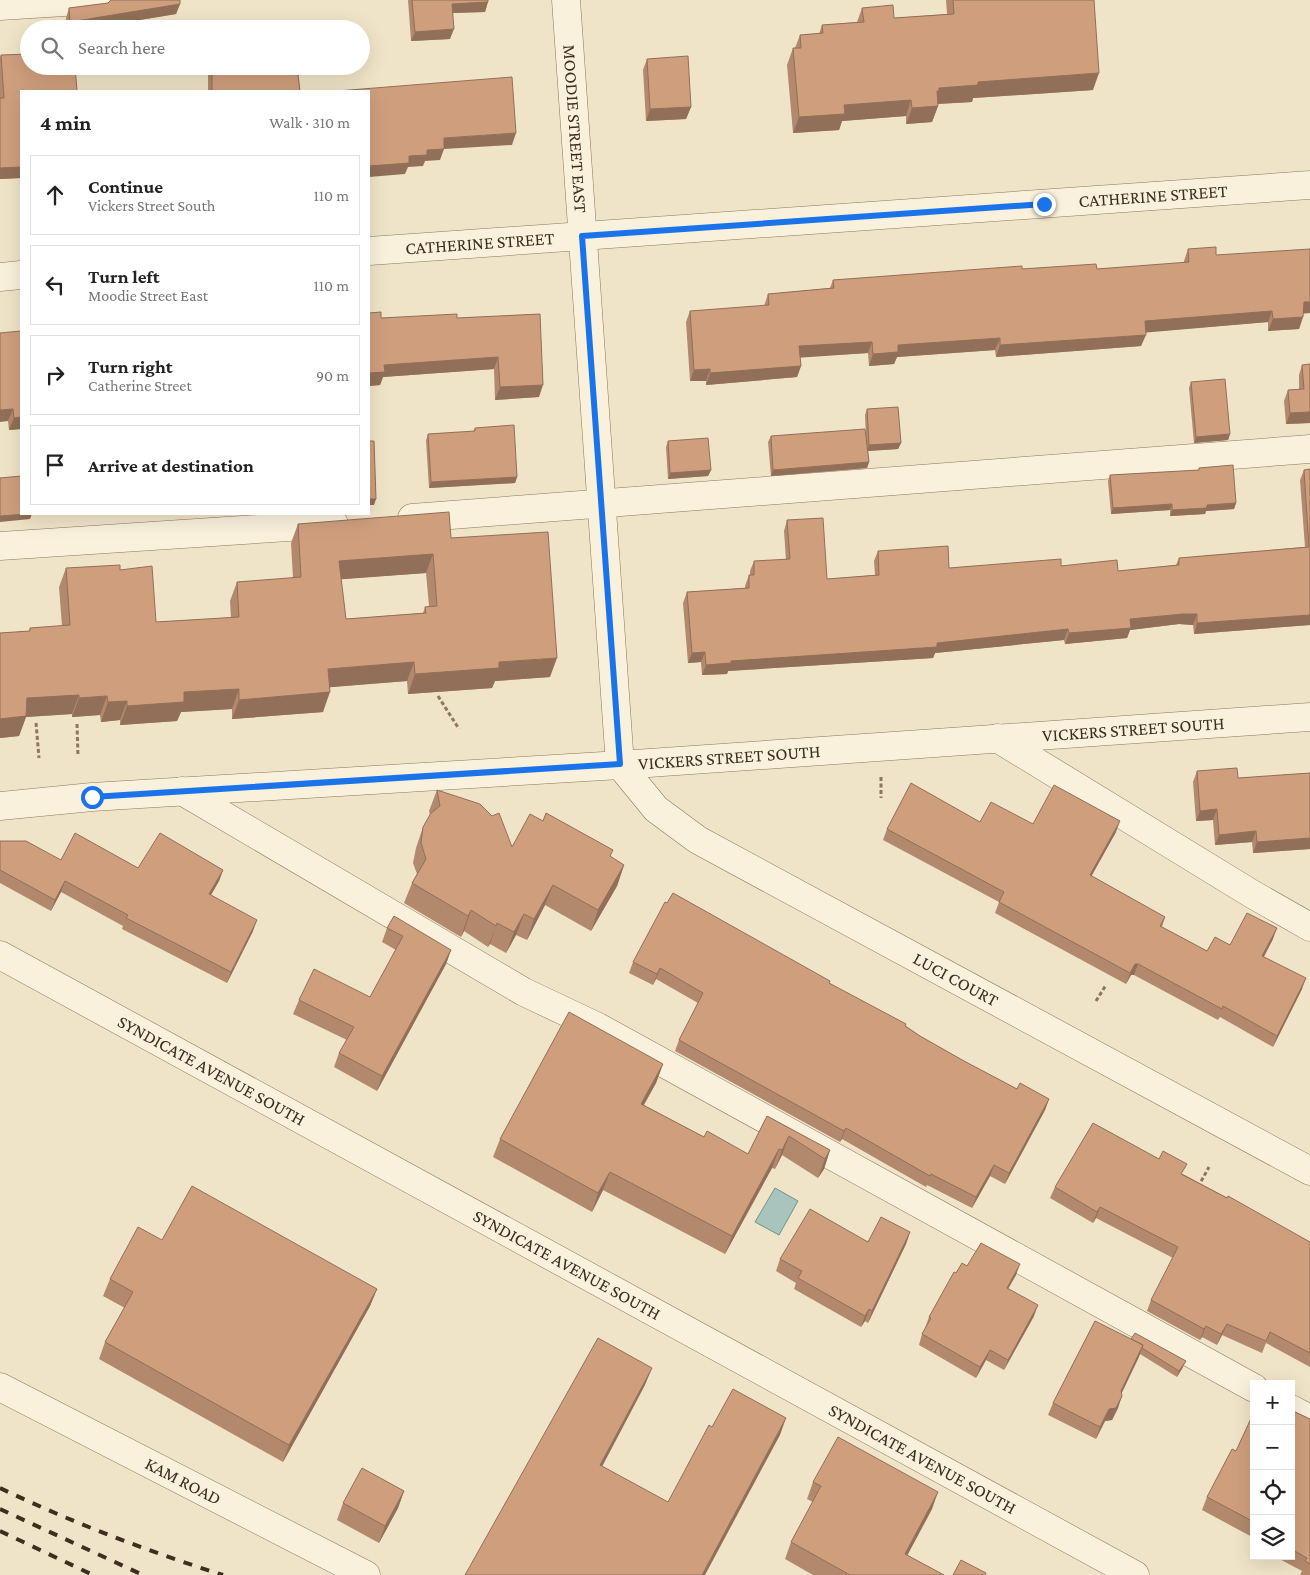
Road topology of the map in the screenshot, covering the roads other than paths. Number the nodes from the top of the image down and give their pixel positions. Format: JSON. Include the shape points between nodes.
{"nodes":[{"id":1,"x":96,"y":0,"type":"edge"},
{"id":2,"x":566,"y":0,"type":"edge"},
{"id":3,"x":0,"y":6,"type":"edge"},
{"id":4,"x":1310,"y":185,"type":"edge"},
{"id":5,"x":582,"y":236,"type":"junction"},
{"id":6,"x":370,"y":251,"type":"edge"},
{"id":7,"x":20,"y":275,"type":"edge"},
{"id":8,"x":0,"y":277,"type":"edge"},
{"id":9,"x":1310,"y":449,"type":"edge"},
{"id":10,"x":601,"y":505,"type":"junction"},
{"id":11,"x":0,"y":546,"type":"edge"},
{"id":12,"x":1310,"y":717,"type":"edge"},
{"id":13,"x":997,"y":738,"type":"junction"},
{"id":14,"x":620,"y":764,"type":"junction"},
{"id":15,"x":182,"y":791,"type":"junction"},
{"id":16,"x":0,"y":806,"type":"edge"},
{"id":17,"x":1310,"y":927,"type":"edge"},
{"id":18,"x":0,"y":955,"type":"edge"},
{"id":19,"x":1310,"y":1171,"type":"edge"},
{"id":20,"x":1250,"y":1386,"type":"edge"},
{"id":21,"x":0,"y":1387,"type":"edge"},
{"id":22,"x":1295,"y":1411,"type":"edge"},
{"id":23,"x":1310,"y":1419,"type":"edge"},
{"id":24,"x":366,"y":1575,"type":"edge"},
{"id":25,"x":1134,"y":1575,"type":"edge"}],
"edges":[{"from":1,"to":3,"type":"street"},
{"from":2,"to":5,"type":"street","name":"MOODIE STREET EAST"},
{"from":4,"to":5,"type":"street","name":"CATHERINE STREET"},
{"from":5,"to":6,"type":"street","name":"CATHERINE STREET"},
{"from":5,"to":10,"type":"street","name":"MOODIE STREET EAST"},
{"from":7,"to":8,"type":"street"},
{"from":9,"to":10,"type":"street"},
{"from":10,"to":11,"type":"street"},
{"from":10,"to":14,"type":"street","name":"MOODIE STREET EAST"},
{"from":12,"to":13,"type":"street","name":"VICKERS STREET SOUTH"},
{"from":13,"to":14,"type":"street","name":"VICKERS STREET SOUTH"},
{"from":13,"to":17,"type":"street"},
{"from":14,"to":15,"type":"street","name":"VICKERS STREET SOUTH"},
{"from":14,"to":19,"type":"street","name":"LUCI COURT","via":[[656,810],[698,840]]},
{"from":15,"to":16,"type":"street","name":"VICKERS STREET SOUTH"},
{"from":15,"to":20,"type":"street","via":[[524,992],[598,1027]]},
{"from":18,"to":25,"type":"street","name":"SYNDICATE AVENUE SOUTH"},
{"from":21,"to":24,"type":"street","name":"KAM ROAD"},
{"from":22,"to":23,"type":"street"}]}
